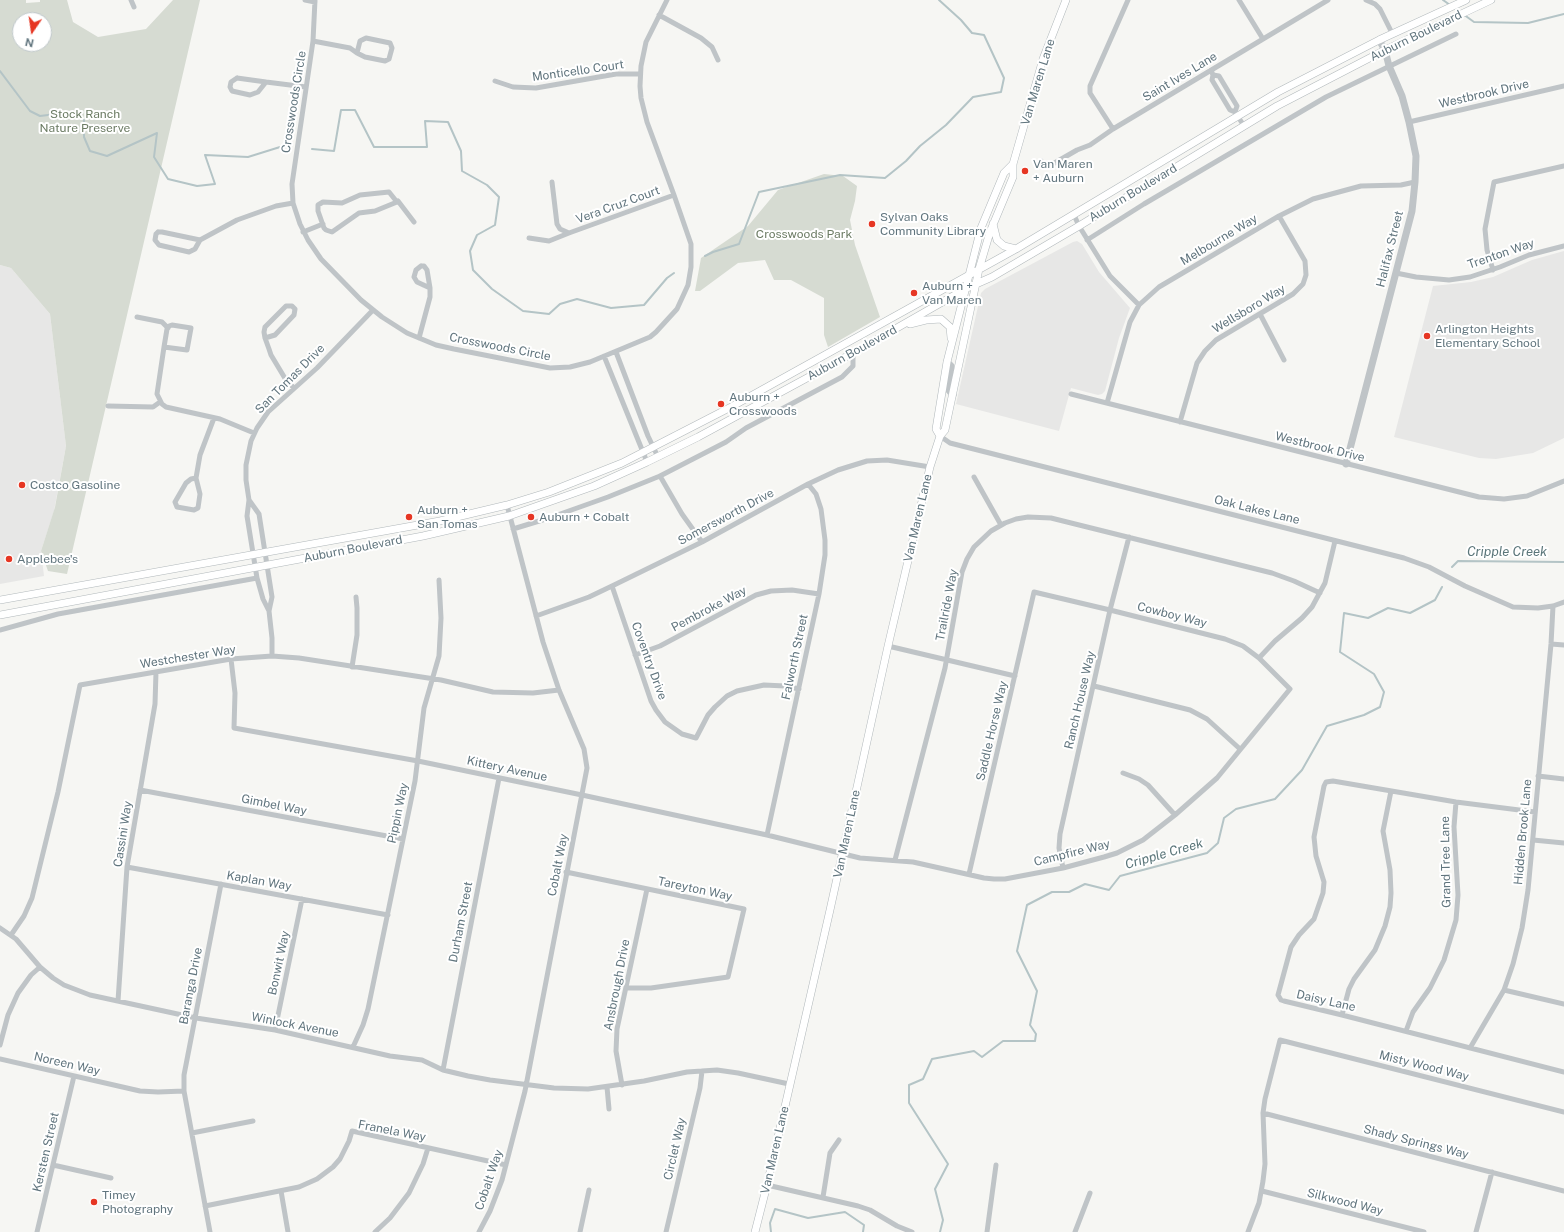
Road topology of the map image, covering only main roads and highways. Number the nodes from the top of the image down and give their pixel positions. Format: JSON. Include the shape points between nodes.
{"nodes":[{"id":1,"x":1066,"y":0,"type":"edge"},
{"id":2,"x":1466,"y":0,"type":"edge"},
{"id":3,"x":1491,"y":0,"type":"edge"},
{"id":4,"x":1013,"y":164,"type":"junction"},
{"id":5,"x":993,"y":224,"type":"junction"},
{"id":6,"x":1016,"y":248,"type":"junction"},
{"id":7,"x":979,"y":269,"type":"junction"},
{"id":8,"x":970,"y":273,"type":"junction"},
{"id":9,"x":977,"y":283,"type":"junction"},
{"id":10,"x":967,"y":288,"type":"junction"},
{"id":11,"x":902,"y":325,"type":"junction"},
{"id":12,"x":951,"y":344,"type":"junction"},
{"id":13,"x":940,"y":436,"type":"junction"},
{"id":14,"x":0,"y":600,"type":"edge"},
{"id":15,"x":0,"y":615,"type":"edge"},
{"id":16,"x":755,"y":1232,"type":"edge"}],
"edges":[{"from":1,"to":4,"type":"main road","name":"Van Maren Lane","via":[[1043,60]]},
{"from":2,"to":6,"type":"main road","name":"Auburn Boulevard","via":[[1392,33],[1237,114]]},
{"from":3,"to":9,"type":"main road","name":"Auburn Boulevard","via":[[1385,50],[1277,106],[1079,226],[992,277]]},
{"from":4,"to":5,"type":"main road","name":"Van Maren Lane","via":[[1013,177]]},
{"from":4,"to":8,"type":"main road","name":"Van Maren Lane","via":[[1004,173],[981,228]]},
{"from":5,"to":6,"type":"main road","via":[[997,240],[1004,246]]},
{"from":5,"to":7,"type":"main road","name":"Van Maren Lane"},
{"from":6,"to":7,"type":"main road","name":"Auburn Boulevard"},
{"from":7,"to":8,"type":"main road","name":"Auburn Boulevard"},
{"from":7,"to":9,"type":"main road","name":"Van Maren Lane"},
{"from":8,"to":10,"type":"main road","name":"Van Maren Lane"},
{"from":8,"to":14,"type":"main road","name":"Auburn Boulevard","via":[[731,407],[622,463],[564,486],[506,505],[440,521]]},
{"from":9,"to":10,"type":"main road","name":"Auburn Boulevard"},
{"from":9,"to":13,"type":"main road","name":"Van Maren Lane","via":[[945,430]]},
{"from":10,"to":11,"type":"main road","name":"Auburn Boulevard"},
{"from":10,"to":12,"type":"main road","name":"Van Maren Lane"},
{"from":11,"to":12,"type":"main road","via":[[941,319],[950,327]]},
{"from":11,"to":15,"type":"main road","name":"Auburn Boulevard","via":[[658,457],[594,486],[509,516],[423,536]]},
{"from":12,"to":13,"type":"main road","name":"Van Maren Lane","via":[[936,429]]},
{"from":13,"to":16,"type":"main road","name":"Van Maren Lane","via":[[930,467],[888,646],[843,854]]}]}
